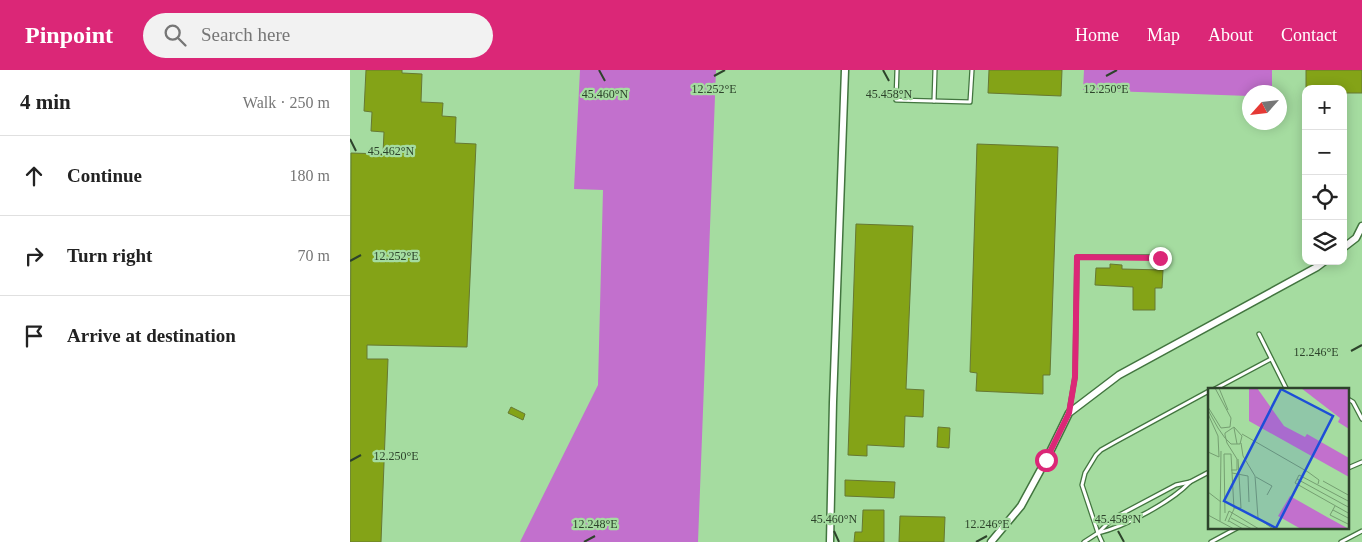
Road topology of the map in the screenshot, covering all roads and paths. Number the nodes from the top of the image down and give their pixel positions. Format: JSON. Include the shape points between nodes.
{"nodes":[{"id":1,"x":845,"y":70,"type":"edge"},
{"id":2,"x":897,"y":70,"type":"edge"},
{"id":3,"x":935,"y":70,"type":"edge"},
{"id":4,"x":972,"y":70,"type":"edge"},
{"id":5,"x":934,"y":101,"type":"junction"},
{"id":6,"x":1362,"y":226,"type":"edge"},
{"id":7,"x":1347,"y":245,"type":"edge"},
{"id":8,"x":1160,"y":258,"type":"dead end"},
{"id":9,"x":1319,"y":265,"type":"edge"},
{"id":10,"x":1258,"y":334,"type":"dead end"},
{"id":11,"x":1271,"y":359,"type":"junction"},
{"id":12,"x":1217,"y":388,"type":"edge"},
{"id":13,"x":1286,"y":388,"type":"edge"},
{"id":14,"x":1208,"y":392,"type":"edge"},
{"id":15,"x":1349,"y":400,"type":"edge"},
{"id":16,"x":1069,"y":413,"type":"junction"},
{"id":17,"x":1362,"y":419,"type":"edge"},
{"id":18,"x":1361,"y":461,"type":"edge"},
{"id":19,"x":1349,"y":467,"type":"edge"},
{"id":20,"x":1208,"y":473,"type":"edge"},
{"id":21,"x":1190,"y":482,"type":"junction"},
{"id":22,"x":1233,"y":530,"type":"edge"},
{"id":23,"x":1362,"y":531,"type":"edge"},
{"id":24,"x":1098,"y":533,"type":"junction"},
{"id":25,"x":830,"y":542,"type":"edge"},
{"id":26,"x":991,"y":542,"type":"edge"},
{"id":27,"x":1084,"y":542,"type":"edge"},
{"id":28,"x":1102,"y":542,"type":"edge"},
{"id":29,"x":1211,"y":542,"type":"edge"},
{"id":30,"x":1341,"y":542,"type":"edge"}],
"edges":[{"from":1,"to":25,"type":"street"},
{"from":2,"to":5,"type":"lane","via":[[896,100]]},
{"from":3,"to":5,"type":"lane"},
{"from":4,"to":5,"type":"lane","via":[[970,102]]},
{"from":6,"to":7,"type":"street","via":[[1356,238]]},
{"from":8,"to":16,"type":"lane","via":[[1077,257],[1075,377]]},
{"from":9,"to":16,"type":"street","via":[[1119,375]]},
{"from":10,"to":11,"type":"lane"},
{"from":11,"to":12,"type":"lane"},
{"from":11,"to":13,"type":"lane"},
{"from":14,"to":24,"type":"lane","via":[[1096,455],[1082,485]]},
{"from":15,"to":17,"type":"lane"},
{"from":16,"to":26,"type":"street","via":[[1021,506]]},
{"from":18,"to":19,"type":"lane"},
{"from":20,"to":21,"type":"lane"},
{"from":21,"to":24,"type":"lane","via":[[1176,485],[1112,519]]},
{"from":21,"to":24,"type":"lane","via":[[1177,495],[1113,530]]},
{"from":22,"to":29,"type":"lane"},
{"from":23,"to":30,"type":"lane"},
{"from":24,"to":27,"type":"lane"},
{"from":24,"to":28,"type":"lane"}]}
